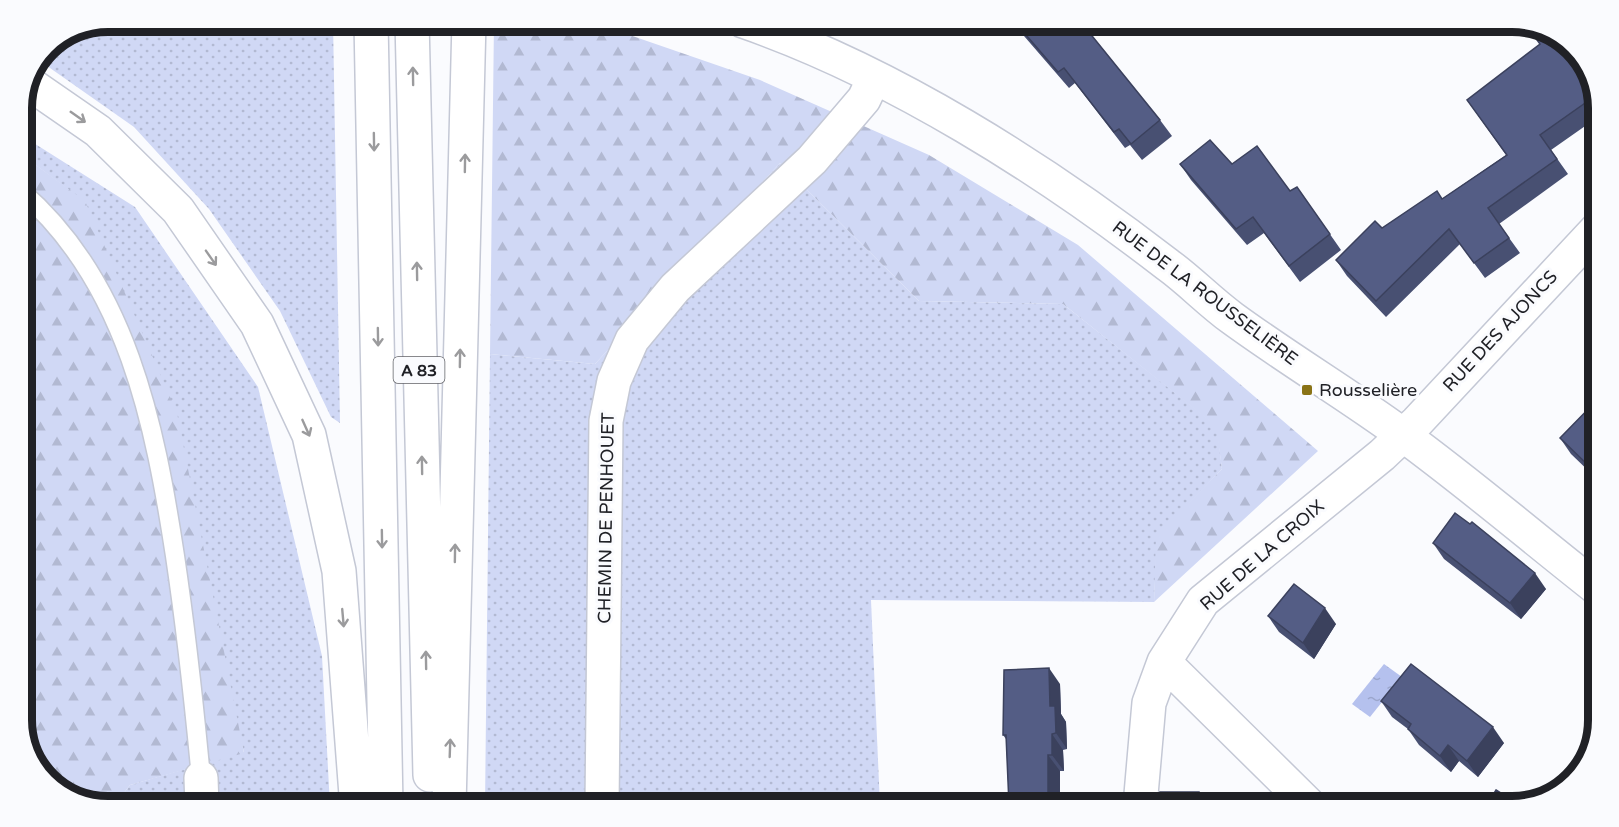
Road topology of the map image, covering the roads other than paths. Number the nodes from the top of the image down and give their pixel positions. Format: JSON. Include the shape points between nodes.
{"nodes":[{"id":1,"x":371,"y":32,"type":"edge"},
{"id":2,"x":412,"y":32,"type":"edge"},
{"id":3,"x":469,"y":32,"type":"edge"},
{"id":4,"x":797,"y":32,"type":"edge"},
{"id":5,"x":874,"y":78,"type":"junction"},
{"id":6,"x":34,"y":87,"type":"edge"},
{"id":7,"x":32,"y":200,"type":"edge"},
{"id":8,"x":1587,"y":239,"type":"edge"},
{"id":9,"x":1402,"y":434,"type":"junction"},
{"id":10,"x":1588,"y":581,"type":"edge"},
{"id":11,"x":1164,"y":662,"type":"junction"},
{"id":12,"x":202,"y":792,"type":"edge"},
{"id":13,"x":357,"y":796,"type":"edge"},
{"id":14,"x":386,"y":796,"type":"edge"},
{"id":15,"x":431,"y":796,"type":"edge"},
{"id":16,"x":449,"y":796,"type":"edge"},
{"id":17,"x":602,"y":796,"type":"edge"},
{"id":18,"x":1141,"y":796,"type":"edge"},
{"id":19,"x":1300,"y":796,"type":"edge"}],
"edges":[{"from":1,"to":14,"type":"main road","number":"A 83","one_way":true},
{"from":15,"to":2,"type":"main road","number":"A 83","one_way":true},
{"from":16,"to":3,"type":"main road","one_way":true},
{"from":4,"to":5,"type":"main road","name":"RUE DE LA ROUSSELIÈRE"},
{"from":5,"to":9,"type":"main road","name":"RUE DE LA ROUSSELIÈRE","via":[[1060,187],[1169,265],[1230,317]]},
{"from":5,"to":17,"type":"main road","name":"CHEMIN DE PENHOUET","via":[[864,99],[812,160],[675,288],[632,339],[614,381],[606,421]]},
{"from":6,"to":13,"type":"main road","one_way":true,"via":[[98,131],[178,210],[257,324],[309,435],[339,571]]},
{"from":7,"to":12,"type":"lane","via":[[77,255],[120,328],[142,390],[165,488],[190,658]]},
{"from":8,"to":9,"type":"main road","name":"RUE DES AJONCS"},
{"from":9,"to":10,"type":"main road","name":"RUE DE LA ROUSSELIÈRE"},
{"from":9,"to":11,"type":"main road","name":"RUE DE LA CROIX","via":[[1382,455],[1203,601]]},
{"from":11,"to":18,"type":"main road","name":"RUE DE LA CROIX","via":[[1149,703]]},
{"from":11,"to":19,"type":"main road"}]}
